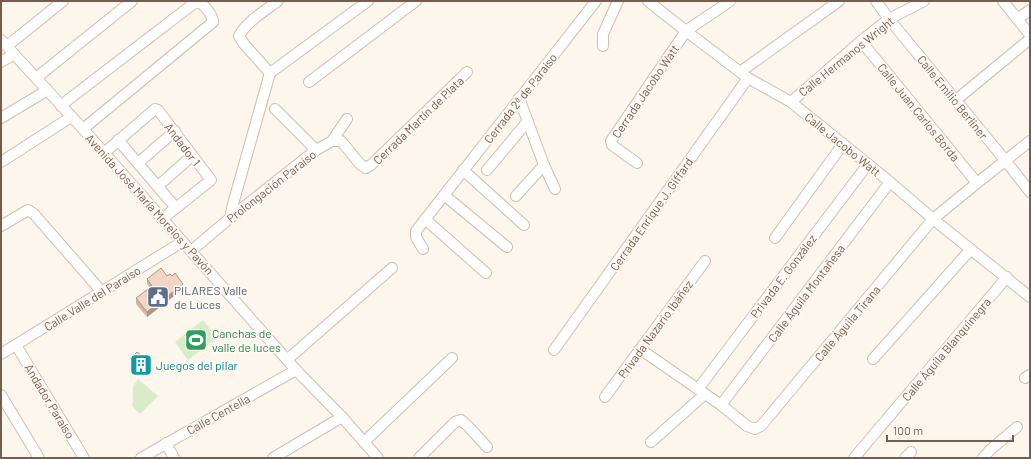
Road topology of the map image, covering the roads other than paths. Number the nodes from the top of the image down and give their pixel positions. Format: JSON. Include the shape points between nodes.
{"nodes":[{"id":1,"x":63,"y":1,"type":"edge"},
{"id":2,"x":132,"y":1,"type":"edge"},
{"id":3,"x":278,"y":1,"type":"edge"},
{"id":4,"x":368,"y":1,"type":"edge"},
{"id":5,"x":416,"y":1,"type":"edge"},
{"id":6,"x":596,"y":1,"type":"edge"},
{"id":7,"x":618,"y":1,"type":"edge"},
{"id":8,"x":648,"y":1,"type":"edge"},
{"id":9,"x":730,"y":1,"type":"edge"},
{"id":10,"x":839,"y":1,"type":"edge"},
{"id":11,"x":876,"y":1,"type":"edge"},
{"id":12,"x":924,"y":1,"type":"edge"},
{"id":13,"x":1003,"y":1,"type":"edge"},
{"id":14,"x":1030,"y":10,"type":"edge"},
{"id":15,"x":889,"y":19,"type":"junction"},
{"id":16,"x":1017,"y":19,"type":"junction"},
{"id":17,"x":686,"y":31,"type":"junction"},
{"id":18,"x":1030,"y":35,"type":"edge"},
{"id":19,"x":1030,"y":39,"type":"edge"},
{"id":20,"x":861,"y":41,"type":"junction"},
{"id":21,"x":4,"y":43,"type":"edge"},
{"id":22,"x":603,"y":46,"type":"dead end"},
{"id":23,"x":14,"y":54,"type":"junction"},
{"id":24,"x":1,"y":62,"type":"edge"},
{"id":25,"x":467,"y":72,"type":"dead end"},
{"id":26,"x":270,"y":73,"type":"junction"},
{"id":27,"x":744,"y":75,"type":"junction"},
{"id":28,"x":36,"y":78,"type":"junction"},
{"id":29,"x":309,"y":82,"type":"dead end"},
{"id":30,"x":47,"y":89,"type":"junction"},
{"id":31,"x":520,"y":98,"type":"junction"},
{"id":32,"x":956,"y":100,"type":"junction"},
{"id":33,"x":791,"y":102,"type":"junction"},
{"id":34,"x":62,"y":106,"type":"junction"},
{"id":35,"x":275,"y":109,"type":"dead end"},
{"id":36,"x":71,"y":117,"type":"junction"},
{"id":37,"x":1,"y":118,"type":"edge"},
{"id":38,"x":347,"y":119,"type":"dead end"},
{"id":39,"x":528,"y":121,"type":"junction"},
{"id":40,"x":83,"y":129,"type":"junction"},
{"id":41,"x":175,"y":131,"type":"junction"},
{"id":42,"x":118,"y":140,"type":"junction"},
{"id":43,"x":332,"y":140,"type":"junction"},
{"id":44,"x":1030,"y":142,"type":"edge"},
{"id":45,"x":843,"y":144,"type":"junction"},
{"id":46,"x":316,"y":150,"type":"junction"},
{"id":47,"x":104,"y":153,"type":"junction"},
{"id":48,"x":192,"y":156,"type":"junction"},
{"id":49,"x":1005,"y":160,"type":"junction"},
{"id":50,"x":1,"y":162,"type":"edge"},
{"id":51,"x":138,"y":163,"type":"junction"},
{"id":52,"x":637,"y":163,"type":"dead end"},
{"id":53,"x":868,"y":164,"type":"junction"},
{"id":54,"x":544,"y":165,"type":"junction"},
{"id":55,"x":463,"y":170,"type":"junction"},
{"id":56,"x":488,"y":170,"type":"dead end"},
{"id":57,"x":890,"y":182,"type":"junction"},
{"id":58,"x":977,"y":183,"type":"junction"},
{"id":59,"x":158,"y":186,"type":"junction"},
{"id":60,"x":555,"y":189,"type":"dead end"},
{"id":61,"x":1030,"y":192,"type":"edge"},
{"id":62,"x":444,"y":195,"type":"junction"},
{"id":63,"x":516,"y":196,"type":"dead end"},
{"id":64,"x":176,"y":208,"type":"junction"},
{"id":65,"x":230,"y":218,"type":"junction"},
{"id":66,"x":162,"y":219,"type":"junction"},
{"id":67,"x":425,"y":219,"type":"junction"},
{"id":68,"x":933,"y":219,"type":"junction"},
{"id":69,"x":524,"y":225,"type":"dead end"},
{"id":70,"x":1,"y":226,"type":"edge"},
{"id":71,"x":775,"y":238,"type":"dead end"},
{"id":72,"x":182,"y":242,"type":"junction"},
{"id":73,"x":508,"y":247,"type":"dead end"},
{"id":74,"x":423,"y":249,"type":"dead end"},
{"id":75,"x":971,"y":249,"type":"junction"},
{"id":76,"x":191,"y":251,"type":"junction"},
{"id":77,"x":705,"y":261,"type":"dead end"},
{"id":78,"x":392,"y":268,"type":"dead end"},
{"id":79,"x":486,"y":273,"type":"dead end"},
{"id":80,"x":1007,"y":277,"type":"junction"},
{"id":81,"x":102,"y":292,"type":"junction"},
{"id":82,"x":1030,"y":297,"type":"edge"},
{"id":83,"x":16,"y":345,"type":"junction"},
{"id":84,"x":640,"y":349,"type":"junction"},
{"id":85,"x":554,"y":350,"type":"dead end"},
{"id":86,"x":1,"y":354,"type":"edge"},
{"id":87,"x":452,"y":358,"type":"dead end"},
{"id":88,"x":288,"y":359,"type":"junction"},
{"id":89,"x":873,"y":359,"type":"dead end"},
{"id":90,"x":296,"y":370,"type":"junction"},
{"id":91,"x":701,"y":391,"type":"junction"},
{"id":92,"x":1,"y":395,"type":"edge"},
{"id":93,"x":605,"y":397,"type":"dead end"},
{"id":94,"x":721,"y":405,"type":"junction"},
{"id":95,"x":4,"y":409,"type":"edge"},
{"id":96,"x":342,"y":417,"type":"junction"},
{"id":97,"x":1017,"y":427,"type":"dead end"},
{"id":98,"x":364,"y":442,"type":"junction"},
{"id":99,"x":651,"y":442,"type":"dead end"},
{"id":100,"x":166,"y":443,"type":"junction"},
{"id":101,"x":487,"y":447,"type":"dead end"},
{"id":102,"x":37,"y":457,"type":"edge"},
{"id":103,"x":84,"y":458,"type":"edge"},
{"id":104,"x":141,"y":458,"type":"edge"},
{"id":105,"x":174,"y":458,"type":"edge"},
{"id":106,"x":273,"y":458,"type":"edge"},
{"id":107,"x":378,"y":458,"type":"edge"},
{"id":108,"x":419,"y":458,"type":"edge"},
{"id":109,"x":854,"y":458,"type":"edge"},
{"id":110,"x":983,"y":458,"type":"edge"}],
"edges":[{"from":1,"to":21,"type":"street"},
{"from":2,"to":28,"type":"street"},
{"from":3,"to":26,"type":"street","via":[[247,25],[239,36]]},
{"from":4,"to":26,"type":"street"},
{"from":5,"to":29,"type":"street"},
{"from":6,"to":31,"type":"street","name":"Cerrada 2ª de Paraíso"},
{"from":7,"to":22,"type":"street","via":[[604,34]]},
{"from":8,"to":17,"type":"street","name":"Calle Jacobo Watt"},
{"from":9,"to":17,"type":"street"},
{"from":10,"to":27,"type":"street","name":"Cerrada Enrique J. Giffard"},
{"from":11,"to":15,"type":"street","name":"Calle Emilio Berliner"},
{"from":12,"to":15,"type":"street","name":"Calle Hermanos Wright"},
{"from":13,"to":16,"type":"street"},
{"from":14,"to":16,"type":"street"},
{"from":15,"to":20,"type":"street","name":"Calle Hermanos Wright"},
{"from":15,"to":32,"type":"street","name":"Calle Emilio Berliner"},
{"from":16,"to":18,"type":"street"},
{"from":17,"to":27,"type":"street","name":"Calle Jacobo Watt"},
{"from":17,"to":52,"type":"street","name":"Cerrada Jacobo Watt","via":[[611,141],[612,145]]},
{"from":19,"to":32,"type":"street"},
{"from":20,"to":33,"type":"street","name":"Calle Hermanos Wright"},
{"from":20,"to":58,"type":"street","name":"Calle Juan Carlos Borda"},
{"from":21,"to":23,"type":"street","name":"Avenida José María Morelos y Pavón"},
{"from":23,"to":24,"type":"street"},
{"from":23,"to":28,"type":"street","name":"Avenida José María Morelos y Pavón"},
{"from":25,"to":43,"type":"street","name":"Cerrada Martín de Plata","via":[[366,168],[341,141]]},
{"from":26,"to":65,"type":"street"},
{"from":27,"to":33,"type":"street","name":"Calle Jacobo Watt"},
{"from":27,"to":85,"type":"street","name":"Cerrada Enrique J. Giffard"},
{"from":28,"to":30,"type":"street","name":"Avenida José María Morelos y Pavón"},
{"from":30,"to":34,"type":"street","name":"Avenida José María Morelos y Pavón"},
{"from":30,"to":37,"type":"street"},
{"from":31,"to":39,"type":"street"},
{"from":31,"to":55,"type":"street","name":"Cerrada 2ª de Paraíso"},
{"from":32,"to":49,"type":"street","name":"Calle Emilio Berliner"},
{"from":33,"to":45,"type":"street","name":"Calle Jacobo Watt"},
{"from":34,"to":36,"type":"street","name":"Avenida José María Morelos y Pavón"},
{"from":34,"to":40,"type":"street","via":[[193,4],[202,4],[213,22]]},
{"from":35,"to":46,"type":"street"},
{"from":36,"to":40,"type":"street","name":"Avenida José María Morelos y Pavón"},
{"from":36,"to":50,"type":"street"},
{"from":38,"to":43,"type":"street","name":"Prolongación Paraíso"},
{"from":39,"to":54,"type":"street"},
{"from":39,"to":56,"type":"street"},
{"from":40,"to":47,"type":"street","name":"Avenida José María Morelos y Pavón"},
{"from":41,"to":42,"type":"street","name":"Andador 1","via":[[155,109]]},
{"from":41,"to":48,"type":"street","name":"Andador 1"},
{"from":41,"to":51,"type":"street"},
{"from":42,"to":47,"type":"street"},
{"from":42,"to":51,"type":"street"},
{"from":43,"to":46,"type":"street","name":"Prolongación Paraíso"},
{"from":44,"to":49,"type":"street","name":"Calle Águila Tirana"},
{"from":45,"to":53,"type":"street","name":"Calle Jacobo Watt"},
{"from":45,"to":71,"type":"street"},
{"from":46,"to":65,"type":"street","name":"Prolongación Paraíso"},
{"from":47,"to":66,"type":"street","name":"Avenida José María Morelos y Pavón"},
{"from":48,"to":59,"type":"street"},
{"from":48,"to":64,"type":"street","name":"Andador 1","via":[[211,180]]},
{"from":49,"to":58,"type":"street","name":"Calle Águila Tirana"},
{"from":49,"to":61,"type":"street","name":"Calle Emilio Berliner"},
{"from":51,"to":59,"type":"street"},
{"from":53,"to":57,"type":"street","name":"Calle Jacobo Watt"},
{"from":53,"to":91,"type":"street","name":"Privada E. González"},
{"from":54,"to":60,"type":"street"},
{"from":54,"to":63,"type":"street"},
{"from":55,"to":62,"type":"street","name":"Cerrada 2ª de Paraíso"},
{"from":55,"to":69,"type":"street"},
{"from":57,"to":68,"type":"street","name":"Calle Jacobo Watt"},
{"from":57,"to":94,"type":"street","name":"Calle Águila Montañesa"},
{"from":58,"to":68,"type":"street","name":"Calle Águila Tirana"},
{"from":59,"to":64,"type":"street"},
{"from":62,"to":67,"type":"street","name":"Cerrada 2ª de Paraíso"},
{"from":62,"to":73,"type":"street"},
{"from":64,"to":66,"type":"street"},
{"from":65,"to":76,"type":"street","name":"Prolongación Paraíso"},
{"from":66,"to":72,"type":"street","name":"Avenida José María Morelos y Pavón"},
{"from":67,"to":74,"type":"street","name":"Cerrada 2ª de Paraíso","via":[[416,230],[416,237]]},
{"from":67,"to":79,"type":"street"},
{"from":68,"to":75,"type":"street","name":"Calle Jacobo Watt"},
{"from":68,"to":94,"type":"street","name":"Calle Águila Tirana","via":[[761,426],[755,429],[747,426]]},
{"from":70,"to":81,"type":"street","via":[[28,210]]},
{"from":72,"to":76,"type":"street","name":"Avenida José María Morelos y Pavón"},
{"from":72,"to":81,"type":"street","name":"Calle Valle del Paraíso"},
{"from":75,"to":80,"type":"street","name":"Calle Jacobo Watt"},
{"from":75,"to":89,"type":"street"},
{"from":76,"to":88,"type":"street","name":"Avenida José María Morelos y Pavón"},
{"from":77,"to":84,"type":"street","name":"Privada Nazario Ibáñez"},
{"from":78,"to":88,"type":"street"},
{"from":80,"to":82,"type":"street","name":"Calle Jacobo Watt"},
{"from":80,"to":109,"type":"street","name":"Calle Águila Blanquinegra"},
{"from":81,"to":83,"type":"street","name":"Calle Valle del Paraíso"},
{"from":83,"to":86,"type":"street","name":"Calle Valle del Paraíso"},
{"from":83,"to":103,"type":"street","name":"Andador Paraíso"},
{"from":84,"to":91,"type":"street"},
{"from":84,"to":93,"type":"street","name":"Privada Nazario Ibáñez"},
{"from":87,"to":98,"type":"street"},
{"from":88,"to":90,"type":"street","name":"Avenida José María Morelos y Pavón"},
{"from":90,"to":96,"type":"street","name":"Avenida José María Morelos y Pavón"},
{"from":90,"to":100,"type":"street","name":"Calle Centella"},
{"from":91,"to":94,"type":"street"},
{"from":91,"to":99,"type":"street","name":"Privada E. González"},
{"from":92,"to":95,"type":"street"},
{"from":95,"to":102,"type":"street"},
{"from":96,"to":98,"type":"street","name":"Avenida José María Morelos y Pavón"},
{"from":96,"to":106,"type":"street"},
{"from":97,"to":110,"type":"street"},
{"from":98,"to":107,"type":"street","name":"Avenida José María Morelos y Pavón"},
{"from":100,"to":104,"type":"street","name":"Calle Centella"},
{"from":100,"to":105,"type":"street"},
{"from":101,"to":108,"type":"street","via":[[461,420],[455,422]]}]}
